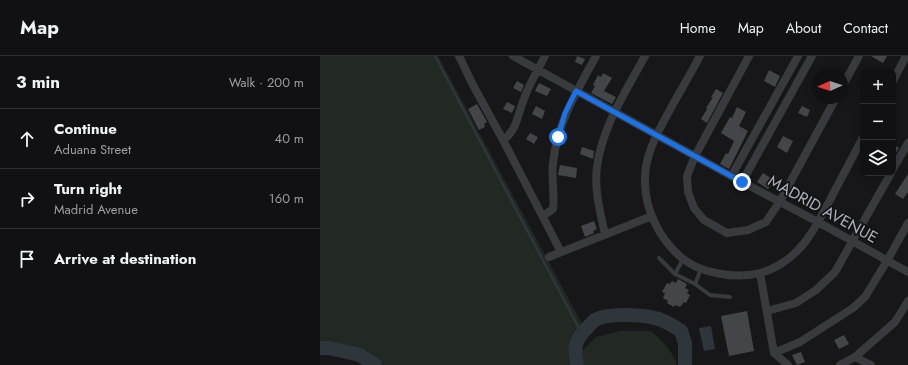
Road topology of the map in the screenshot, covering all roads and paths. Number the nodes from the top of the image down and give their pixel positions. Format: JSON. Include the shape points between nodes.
{"nodes":[{"id":1,"x":459,"y":56,"type":"edge"},
{"id":2,"x":513,"y":56,"type":"edge"},
{"id":3,"x":545,"y":56,"type":"edge"},
{"id":4,"x":596,"y":56,"type":"edge"},
{"id":5,"x":645,"y":56,"type":"edge"},
{"id":6,"x":700,"y":56,"type":"edge"},
{"id":7,"x":749,"y":56,"type":"edge"},
{"id":8,"x":798,"y":56,"type":"edge"},
{"id":9,"x":812,"y":56,"type":"edge"},
{"id":10,"x":859,"y":56,"type":"edge"},
{"id":11,"x":906,"y":56,"type":"edge"},
{"id":12,"x":538,"y":69,"type":"junction"},
{"id":13,"x":896,"y":75,"type":"edge"},
{"id":14,"x":848,"y":76,"type":"edge"},
{"id":15,"x":576,"y":91,"type":"junction"},
{"id":16,"x":779,"y":92,"type":"junction"},
{"id":17,"x":789,"y":98,"type":"junction"},
{"id":18,"x":833,"y":104,"type":"edge"},
{"id":19,"x":615,"y":112,"type":"junction"},
{"id":20,"x":657,"y":134,"type":"junction"},
{"id":21,"x":503,"y":140,"type":"junction"},
{"id":22,"x":862,"y":140,"type":"edge"},
{"id":23,"x":908,"y":143,"type":"edge"},
{"id":24,"x":695,"y":156,"type":"junction"},
{"id":25,"x":896,"y":164,"type":"edge"},
{"id":26,"x":732,"y":175,"type":"junction"},
{"id":27,"x":889,"y":176,"type":"edge"},
{"id":28,"x":742,"y":182,"type":"junction"},
{"id":29,"x":780,"y":201,"type":"junction"},
{"id":30,"x":543,"y":216,"type":"junction"},
{"id":31,"x":652,"y":216,"type":"junction"},
{"id":32,"x":818,"y":222,"type":"junction"},
{"id":33,"x":908,"y":223,"type":"edge"},
{"id":34,"x":605,"y":234,"type":"junction"},
{"id":35,"x":852,"y":241,"type":"junction"},
{"id":36,"x":561,"y":252,"type":"junction"},
{"id":37,"x":550,"y":257,"type":"dead end"},
{"id":38,"x":659,"y":258,"type":"dead end"},
{"id":39,"x":683,"y":259,"type":"junction"},
{"id":40,"x":887,"y":261,"type":"junction"},
{"id":41,"x":701,"y":269,"type":"junction"},
{"id":42,"x":908,"y":272,"type":"edge"},
{"id":43,"x":760,"y":273,"type":"junction"},
{"id":44,"x":675,"y":274,"type":"junction"},
{"id":45,"x":695,"y":284,"type":"junction"},
{"id":46,"x":730,"y":297,"type":"dead end"},
{"id":47,"x":908,"y":301,"type":"edge"},
{"id":48,"x":767,"y":311,"type":"junction"},
{"id":49,"x":774,"y":353,"type":"junction"},
{"id":50,"x":854,"y":357,"type":"junction"},
{"id":51,"x":788,"y":365,"type":"edge"},
{"id":52,"x":840,"y":365,"type":"edge"},
{"id":53,"x":871,"y":365,"type":"edge"}],
"edges":[{"from":1,"to":21,"type":"street"},
{"from":2,"to":12,"type":"street","name":"MADRID AVENUE"},
{"from":3,"to":12,"type":"street"},
{"from":4,"to":15,"type":"street"},
{"from":5,"to":19,"type":"street"},
{"from":6,"to":20,"type":"street"},
{"from":7,"to":24,"type":"street"},
{"from":8,"to":16,"type":"street"},
{"from":9,"to":17,"type":"street"},
{"from":10,"to":14,"type":"street"},
{"from":11,"to":13,"type":"street"},
{"from":12,"to":15,"type":"street","name":"MADRID AVENUE"},
{"from":12,"to":21,"type":"street","via":[[524,98],[514,130]]},
{"from":15,"to":19,"type":"street","name":"MADRID AVENUE"},
{"from":15,"to":30,"type":"street","via":[[565,113],[558,137],[553,163],[553,209]]},
{"from":16,"to":17,"type":"street"},
{"from":16,"to":26,"type":"street"},
{"from":17,"to":28,"type":"street"},
{"from":18,"to":29,"type":"street"},
{"from":19,"to":20,"type":"street","name":"MADRID AVENUE"},
{"from":19,"to":34,"type":"street","via":[[603,137],[596,168],[598,203]]},
{"from":20,"to":24,"type":"street","name":"MADRID AVENUE"},
{"from":20,"to":31,"type":"street","via":[[647,159],[645,182]]},
{"from":21,"to":30,"type":"street"},
{"from":22,"to":32,"type":"street"},
{"from":23,"to":25,"type":"street"},
{"from":24,"to":26,"type":"street","name":"MADRID AVENUE"},
{"from":24,"to":29,"type":"street","via":[[687,176],[688,192],[694,208],[704,220],[727,233],[748,230],[766,222]]},
{"from":26,"to":28,"type":"street","name":"MADRID AVENUE"},
{"from":27,"to":35,"type":"street"},
{"from":28,"to":29,"type":"street","name":"MADRID AVENUE"},
{"from":29,"to":32,"type":"street","name":"MADRID AVENUE"},
{"from":30,"to":36,"type":"street"},
{"from":31,"to":34,"type":"street"},
{"from":31,"to":39,"type":"street","via":[[663,239]]},
{"from":32,"to":35,"type":"street","name":"MADRID AVENUE"},
{"from":32,"to":43,"type":"street","via":[[808,239],[795,253],[777,266]]},
{"from":33,"to":40,"type":"street"},
{"from":34,"to":36,"type":"street"},
{"from":35,"to":40,"type":"street","name":"MADRID AVENUE"},
{"from":35,"to":48,"type":"street","via":[[835,272],[816,290],[796,303]]},
{"from":36,"to":37,"type":"street"},
{"from":38,"to":44,"type":"lane"},
{"from":39,"to":41,"type":"street"},
{"from":39,"to":44,"type":"lane"},
{"from":40,"to":42,"type":"street","name":"MADRID AVENUE"},
{"from":40,"to":49,"type":"street","via":[[865,297],[854,308],[800,342]]},
{"from":41,"to":43,"type":"street","via":[[720,274]]},
{"from":41,"to":45,"type":"lane"},
{"from":43,"to":48,"type":"street"},
{"from":44,"to":45,"type":"lane"},
{"from":45,"to":46,"type":"lane","via":[[710,295]]},
{"from":47,"to":50,"type":"street","via":[[895,322]]},
{"from":48,"to":49,"type":"street"},
{"from":49,"to":51,"type":"street"},
{"from":50,"to":52,"type":"street"},
{"from":50,"to":53,"type":"street"}]}
